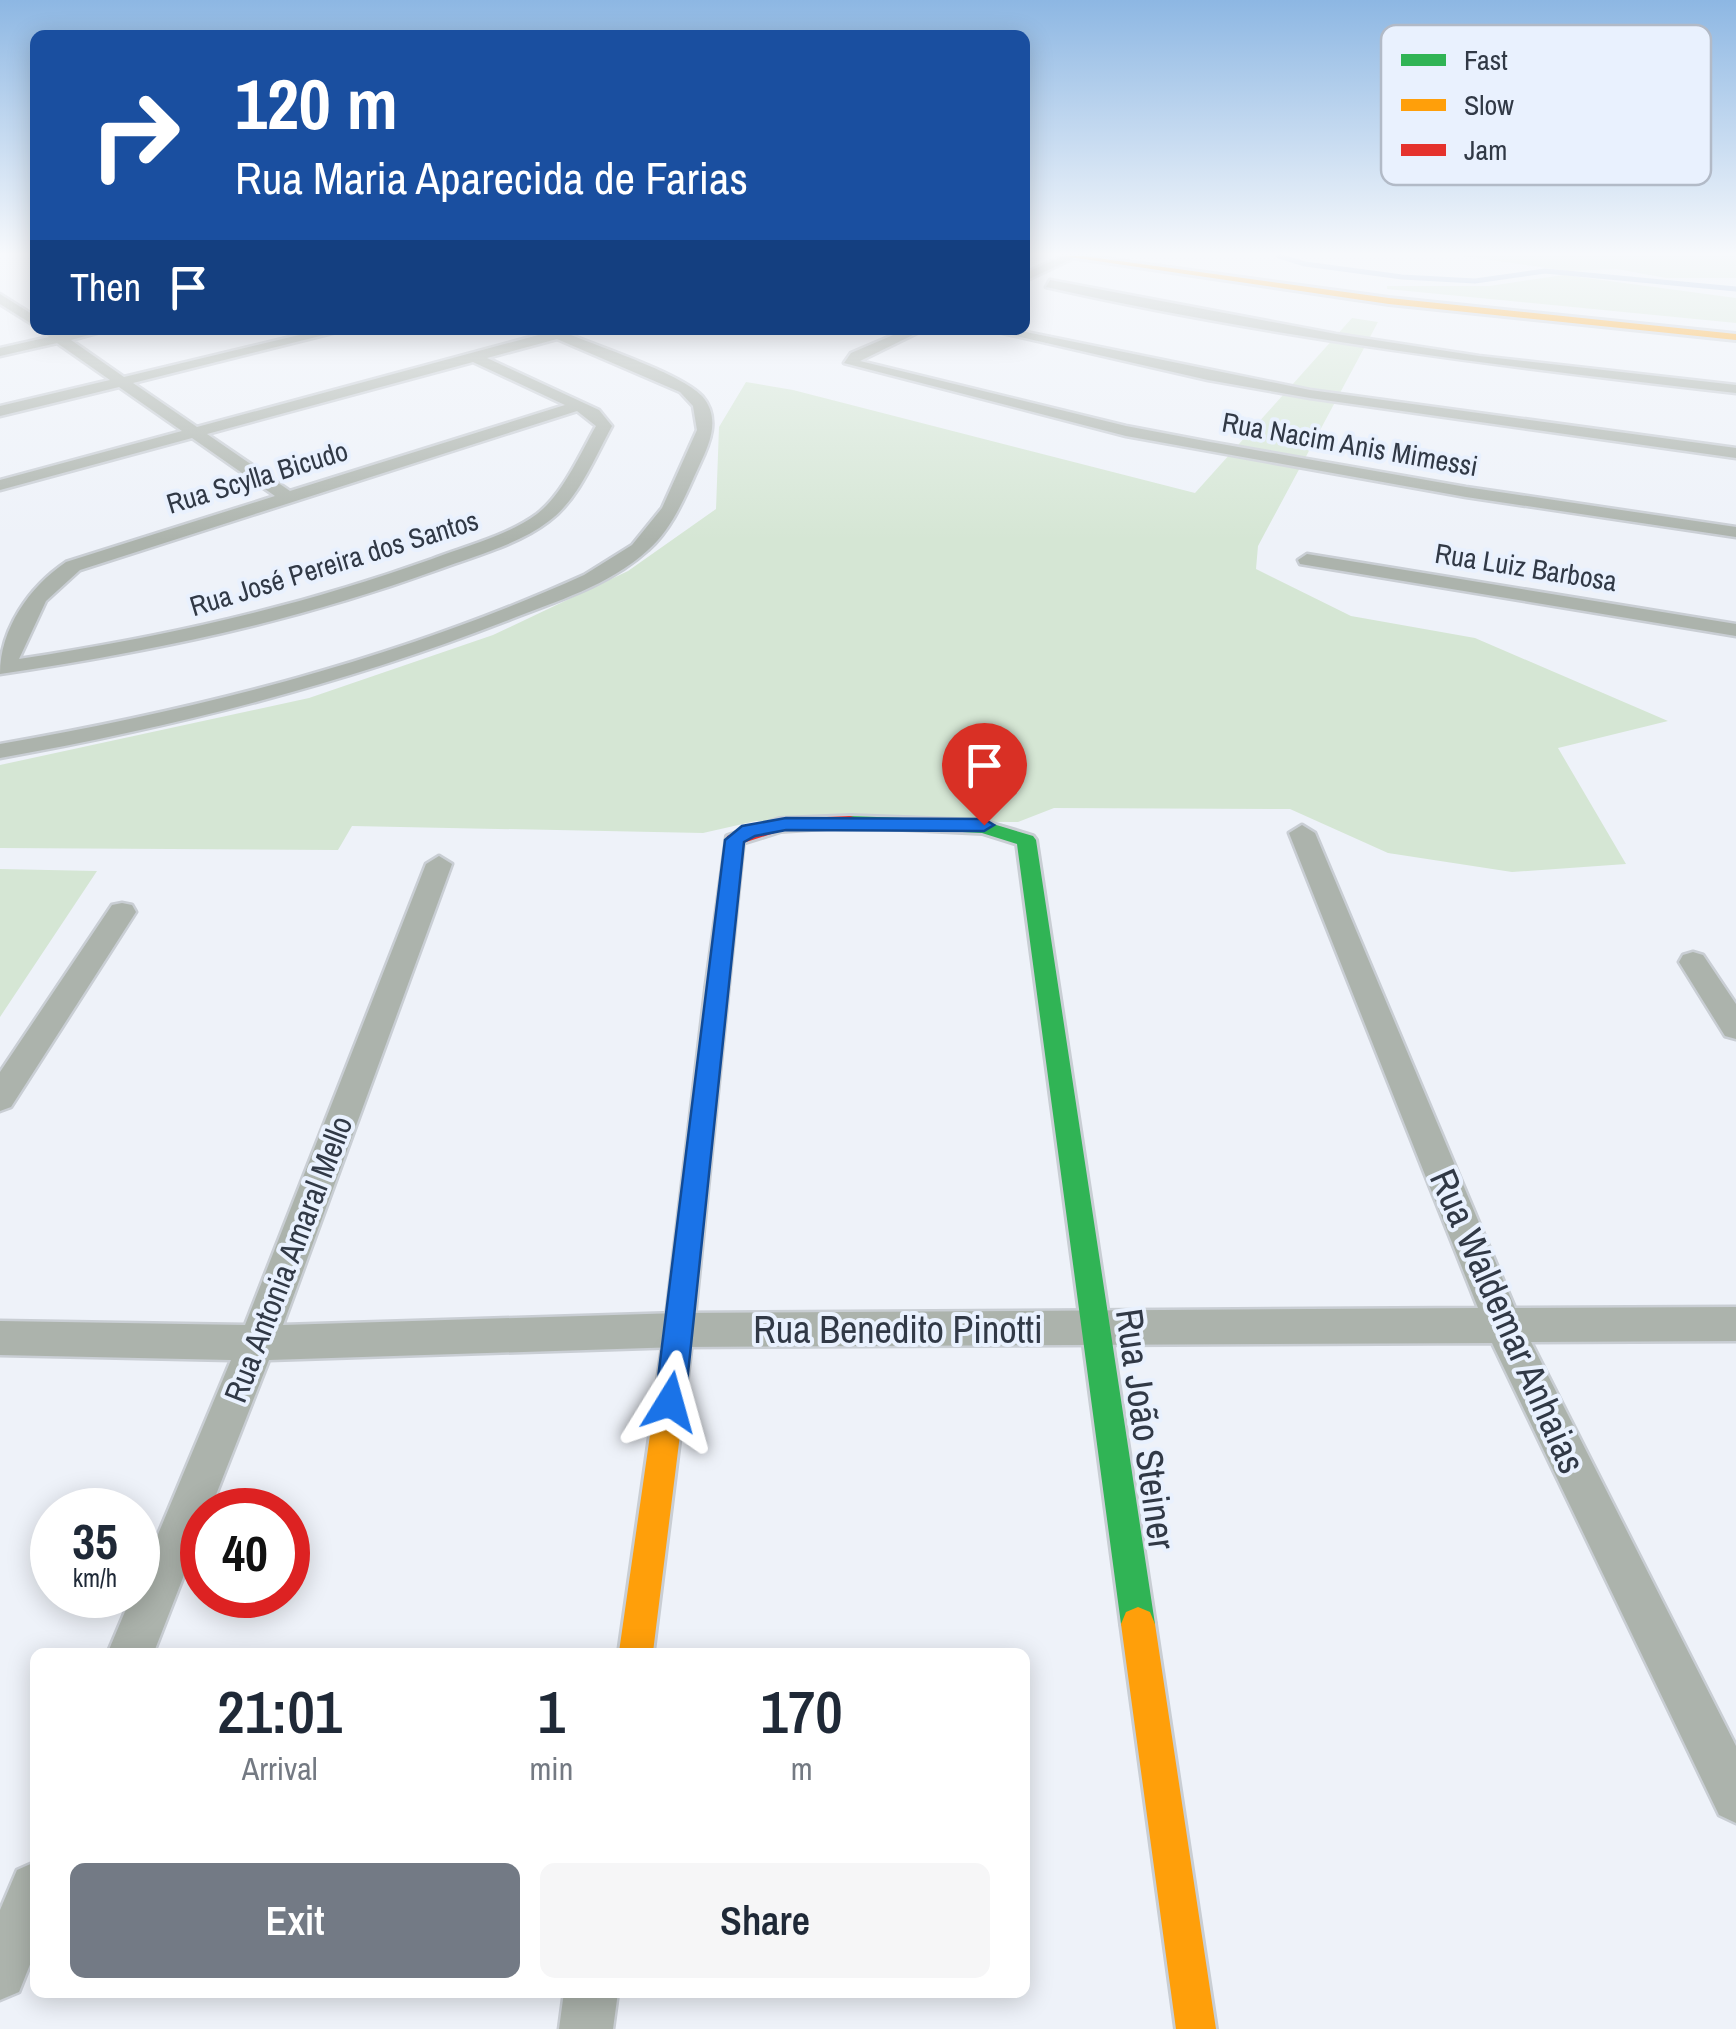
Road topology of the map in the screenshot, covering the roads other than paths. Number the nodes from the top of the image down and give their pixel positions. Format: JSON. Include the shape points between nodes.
{"nodes":[{"id":1,"x":78,"y":351,"type":"edge"},
{"id":2,"x":250,"y":351,"type":"edge"},
{"id":3,"x":500,"y":351,"type":"edge"},
{"id":4,"x":605,"y":351,"type":"edge"},
{"id":5,"x":868,"y":351,"type":"edge"},
{"id":6,"x":1097,"y":351,"type":"edge"},
{"id":7,"x":1426,"y":351,"type":"edge"},
{"id":8,"x":474,"y":358,"type":"junction"},
{"id":9,"x":122,"y":381,"type":"junction"},
{"id":10,"x":1736,"y":389,"type":"edge"},
{"id":11,"x":577,"y":406,"type":"junction"},
{"id":12,"x":0,"y":411,"type":"edge"},
{"id":13,"x":196,"y":432,"type":"junction"},
{"id":14,"x":1736,"y":453,"type":"edge"},
{"id":15,"x":0,"y":485,"type":"edge"},
{"id":16,"x":287,"y":496,"type":"junction"},
{"id":17,"x":1736,"y":532,"type":"edge"},
{"id":18,"x":1306,"y":560,"type":"dead end"},
{"id":19,"x":1736,"y":630,"type":"edge"},
{"id":20,"x":3,"y":668,"type":"edge"},
{"id":21,"x":0,"y":751,"type":"edge"},
{"id":22,"x":1302,"y":833,"type":"dead end"},
{"id":23,"x":439,"y":864,"type":"dead end"},
{"id":24,"x":122,"y":912,"type":"dead end"},
{"id":25,"x":1693,"y":962,"type":"dead end"},
{"id":26,"x":1736,"y":1028,"type":"edge"},
{"id":27,"x":0,"y":1098,"type":"edge"},
{"id":28,"x":1736,"y":1324,"type":"edge"},
{"id":29,"x":1504,"y":1327,"type":"junction"},
{"id":30,"x":1096,"y":1328,"type":"junction"},
{"id":31,"x":679,"y":1330,"type":"junction"},
{"id":32,"x":0,"y":1338,"type":"edge"},
{"id":33,"x":257,"y":1343,"type":"junction"},
{"id":34,"x":133,"y":1648,"type":"edge"},
{"id":35,"x":637,"y":1648,"type":"edge"},
{"id":36,"x":1736,"y":1798,"type":"edge"},
{"id":37,"x":30,"y":1900,"type":"edge"},
{"id":38,"x":0,"y":1973,"type":"edge"},
{"id":39,"x":590,"y":1998,"type":"edge"},
{"id":40,"x":586,"y":2029,"type":"edge"},
{"id":41,"x":1196,"y":2029,"type":"edge"}],
"edges":[{"from":1,"to":9,"type":"street"},
{"from":2,"to":9,"type":"street"},
{"from":3,"to":8,"type":"street"},
{"from":4,"to":21,"type":"street","via":[[699,399],[708,427],[659,529],[614,568],[323,681]]},
{"from":5,"to":17,"type":"street","name":"Rua Nacim Anis Mimessi","via":[[852,363],[1126,431]]},
{"from":6,"to":14,"type":"street","via":[[1293,391]]},
{"from":7,"to":10,"type":"street"},
{"from":8,"to":11,"type":"street"},
{"from":8,"to":13,"type":"street"},
{"from":9,"to":12,"type":"street"},
{"from":9,"to":13,"type":"street"},
{"from":11,"to":16,"type":"street","name":"Rua Scylla Bicudo"},
{"from":11,"to":20,"type":"street","name":"Rua José Pereira dos Santos","via":[[604,426],[597,443],[553,508],[518,532],[242,626]]},
{"from":13,"to":15,"type":"street"},
{"from":13,"to":16,"type":"street"},
{"from":16,"to":20,"type":"street","name":"Rua Scylla Bicudo","via":[[106,553],[48,581]]},
{"from":18,"to":19,"type":"street","name":"Rua Luiz Barbosa"},
{"from":22,"to":29,"type":"street","name":"Rua Waldemar Anhaias"},
{"from":23,"to":33,"type":"street","name":"Rua Antonia Amaral Mello"},
{"from":24,"to":27,"type":"street"},
{"from":25,"to":26,"type":"street"},
{"from":28,"to":29,"type":"street","name":"Rua Benedito Pinotti"},
{"from":29,"to":30,"type":"street","name":"Rua Benedito Pinotti"},
{"from":29,"to":36,"type":"street","name":"Rua Waldemar Anhaias"},
{"from":30,"to":31,"type":"street","name":"Rua Benedito Pinotti"},
{"from":30,"to":31,"type":"street","name":"Rua João Steiner","via":[[1026,840],[984,825],[786,824],[734,840]]},
{"from":30,"to":41,"type":"street","name":"Rua João Steiner"},
{"from":31,"to":33,"type":"street","name":"Rua Benedito Pinotti"},
{"from":31,"to":35,"type":"street"},
{"from":32,"to":33,"type":"street","name":"Rua Benedito Pinotti"},
{"from":33,"to":34,"type":"street","name":"Rua Antonia Amaral Mello"},
{"from":37,"to":38,"type":"street"},
{"from":39,"to":40,"type":"street"}]}
